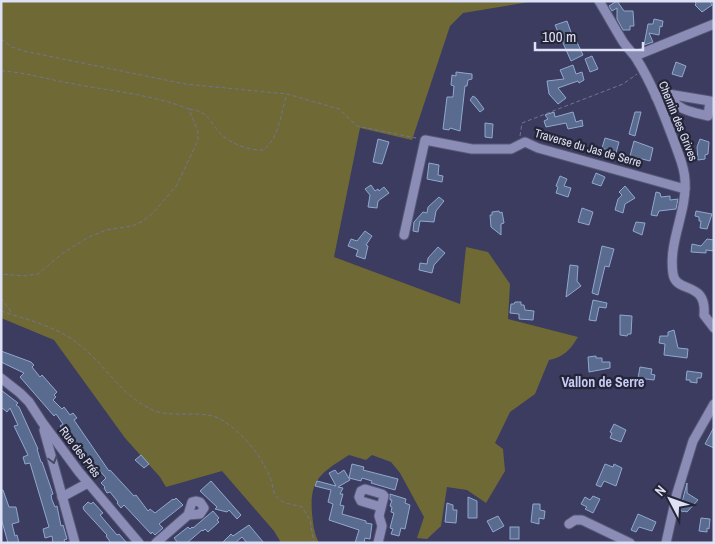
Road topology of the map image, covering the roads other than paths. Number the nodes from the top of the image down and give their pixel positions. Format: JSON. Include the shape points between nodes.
{"nodes":[{"id":1,"x":599,"y":1,"type":"edge"},
{"id":2,"x":714,"y":24,"type":"edge"},
{"id":3,"x":637,"y":60,"type":"junction"},
{"id":4,"x":668,"y":94,"type":"dead end"},
{"id":5,"x":656,"y":96,"type":"junction"},
{"id":6,"x":685,"y":189,"type":"junction"},
{"id":7,"x":404,"y":235,"type":"dead end"},
{"id":8,"x":714,"y":328,"type":"edge"},
{"id":9,"x":1,"y":378,"type":"edge"},
{"id":10,"x":714,"y":404,"type":"edge"},
{"id":11,"x":42,"y":422,"type":"junction"},
{"id":12,"x":88,"y":483,"type":"junction"},
{"id":13,"x":62,"y":497,"type":"junction"},
{"id":14,"x":381,"y":507,"type":"dead end"},
{"id":15,"x":188,"y":515,"type":"dead end"},
{"id":16,"x":569,"y":524,"type":"dead end"},
{"id":17,"x":75,"y":543,"type":"edge"},
{"id":18,"x":140,"y":543,"type":"edge"},
{"id":19,"x":156,"y":543,"type":"edge"},
{"id":20,"x":378,"y":543,"type":"edge"},
{"id":21,"x":630,"y":543,"type":"edge"},
{"id":22,"x":666,"y":543,"type":"edge"}],
"edges":[{"from":1,"to":3,"type":"street","name":"Chemin des Grives"},
{"from":2,"to":3,"type":"street"},
{"from":3,"to":5,"type":"street","name":"Chemin des Grives"},
{"from":4,"to":5,"type":"street"},
{"from":5,"to":6,"type":"street","name":"Chemin des Grives","via":[[684,170]]},
{"from":6,"to":7,"type":"street","name":"Traverse du Jas de Serre","via":[[525,142],[511,149],[472,149],[425,140]]},
{"from":6,"to":8,"type":"street","name":"Chemin des Grives","via":[[672,254],[673,275],[680,284],[697,291],[704,305],[704,315]]},
{"from":9,"to":11,"type":"street","name":"Rue des Prés","via":[[29,402]]},
{"from":10,"to":22,"type":"street","via":[[693,441]]},
{"from":11,"to":12,"type":"street","name":"Rue des Prés"},
{"from":11,"to":13,"type":"street","one_way":true},
{"from":12,"to":13,"type":"street"},
{"from":12,"to":18,"type":"street","name":"Rue des Prés"},
{"from":13,"to":17,"type":"street"},
{"from":14,"to":20,"type":"street","via":[[382,526]]},
{"from":15,"to":19,"type":"street"},
{"from":16,"to":21,"type":"street","via":[[582,520]]}]}
